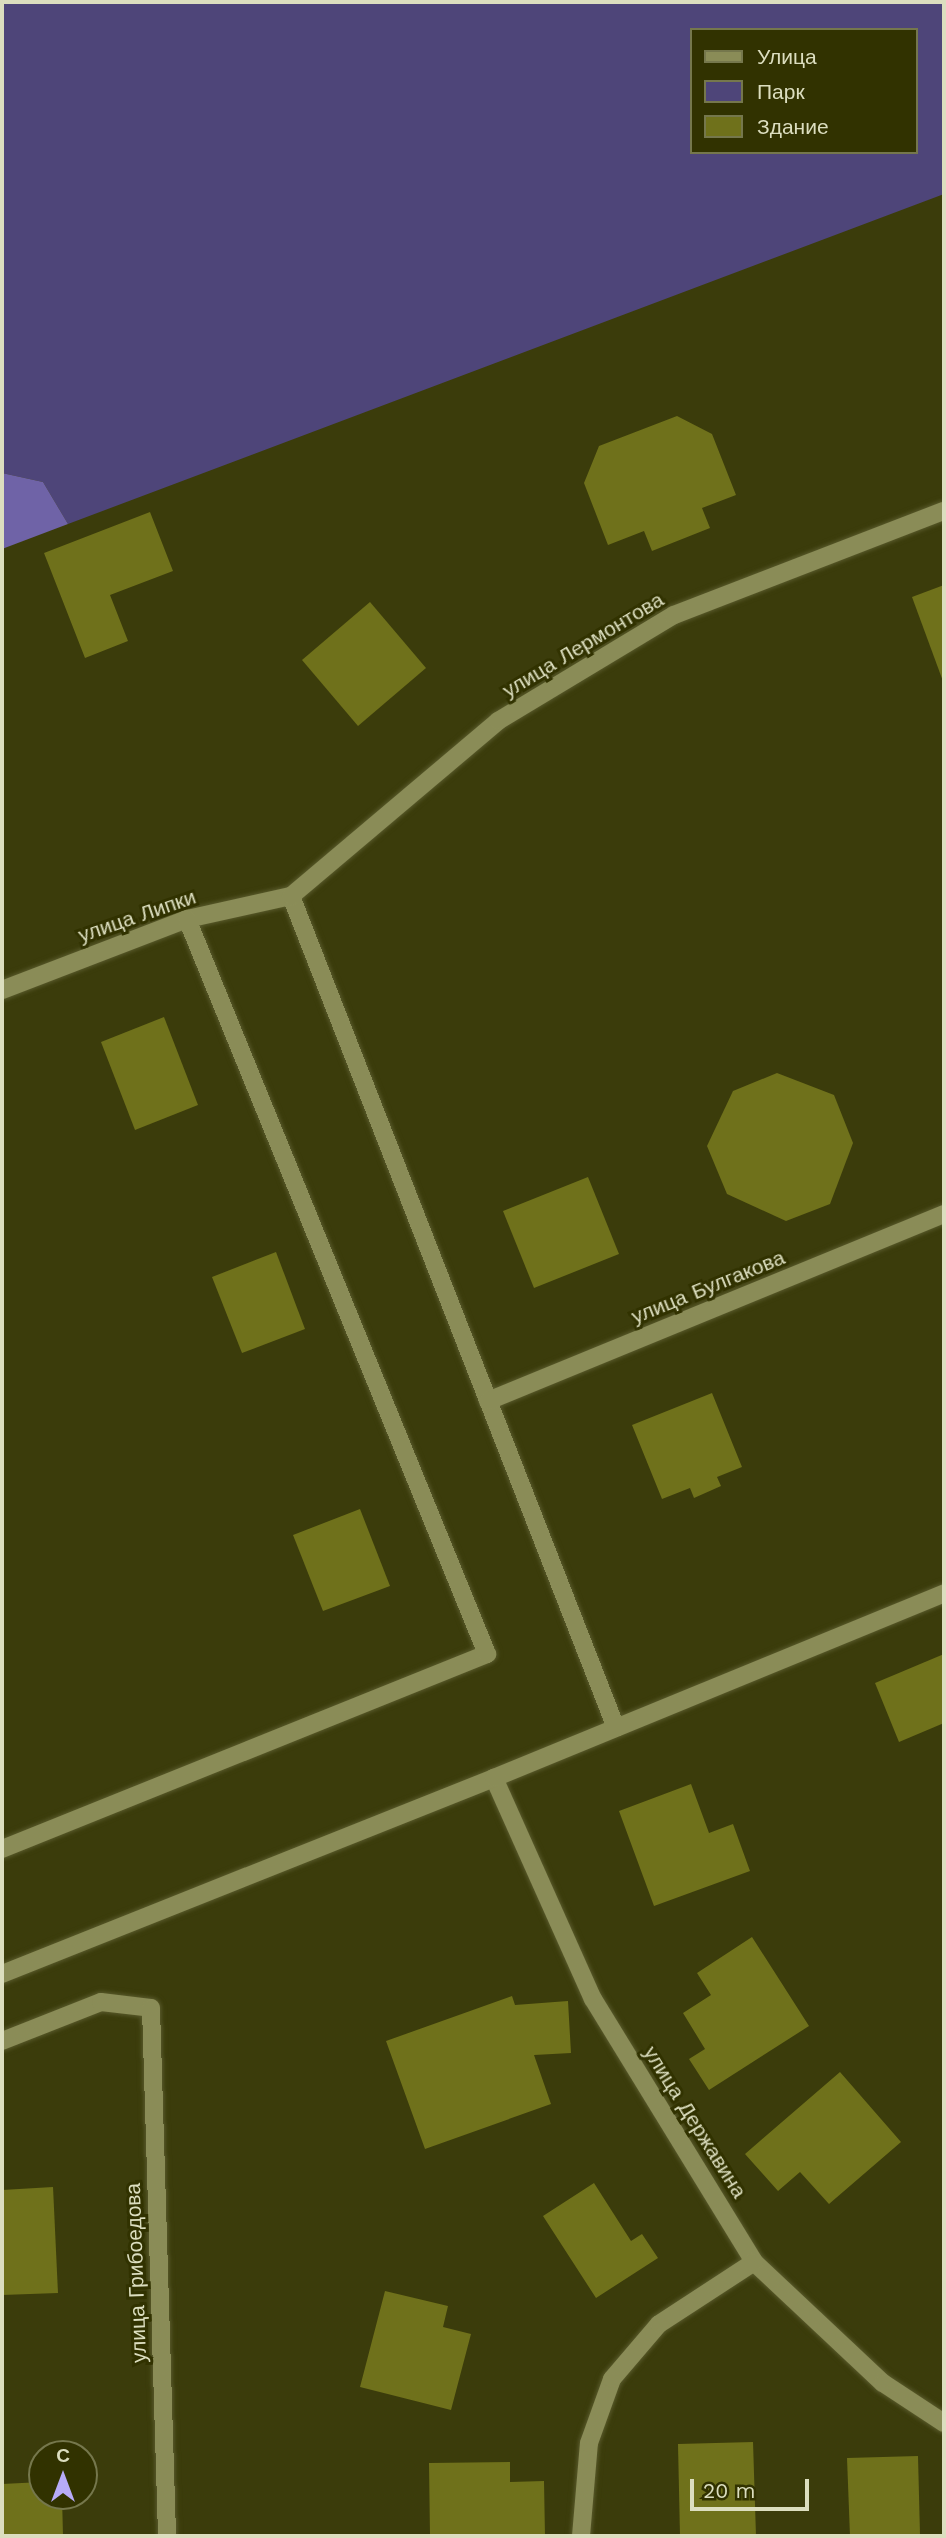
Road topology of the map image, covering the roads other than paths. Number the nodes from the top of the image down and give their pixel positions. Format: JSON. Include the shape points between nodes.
{"nodes":[{"id":1,"x":944,"y":511,"type":"edge"},
{"id":2,"x":291,"y":897,"type":"junction"},
{"id":3,"x":187,"y":919,"type":"junction"},
{"id":4,"x":2,"y":990,"type":"edge"},
{"id":5,"x":944,"y":1214,"type":"edge"},
{"id":6,"x":488,"y":1402,"type":"junction"},
{"id":7,"x":944,"y":1593,"type":"edge"},
{"id":8,"x":616,"y":1728,"type":"junction"},
{"id":9,"x":494,"y":1778,"type":"junction"},
{"id":10,"x":2,"y":1849,"type":"edge"},
{"id":11,"x":2,"y":1974,"type":"edge"},
{"id":12,"x":2,"y":2041,"type":"edge"},
{"id":13,"x":754,"y":2262,"type":"junction"},
{"id":14,"x":944,"y":2423,"type":"edge"},
{"id":15,"x":167,"y":2536,"type":"edge"},
{"id":16,"x":581,"y":2536,"type":"edge"}],
"edges":[{"from":1,"to":2,"type":"street","name":"улица Лермонтова","via":[[674,615],[499,721]]},
{"from":2,"to":3,"type":"street","name":"улица Липки"},
{"from":2,"to":6,"type":"street"},
{"from":3,"to":4,"type":"street","name":"улица Липки"},
{"from":3,"to":10,"type":"street","via":[[487,1654]]},
{"from":5,"to":6,"type":"street","name":"улица Булгакова"},
{"from":6,"to":8,"type":"street"},
{"from":7,"to":8,"type":"street"},
{"from":8,"to":9,"type":"street"},
{"from":9,"to":11,"type":"street"},
{"from":9,"to":13,"type":"street","name":"улица Державина","via":[[593,1999]]},
{"from":12,"to":15,"type":"street","name":"улица Грибоедова","via":[[101,2002],[151,2008]]},
{"from":13,"to":14,"type":"street","name":"улица Державина","via":[[883,2383]]},
{"from":13,"to":16,"type":"street","via":[[659,2324],[612,2379],[589,2443]]}]}
